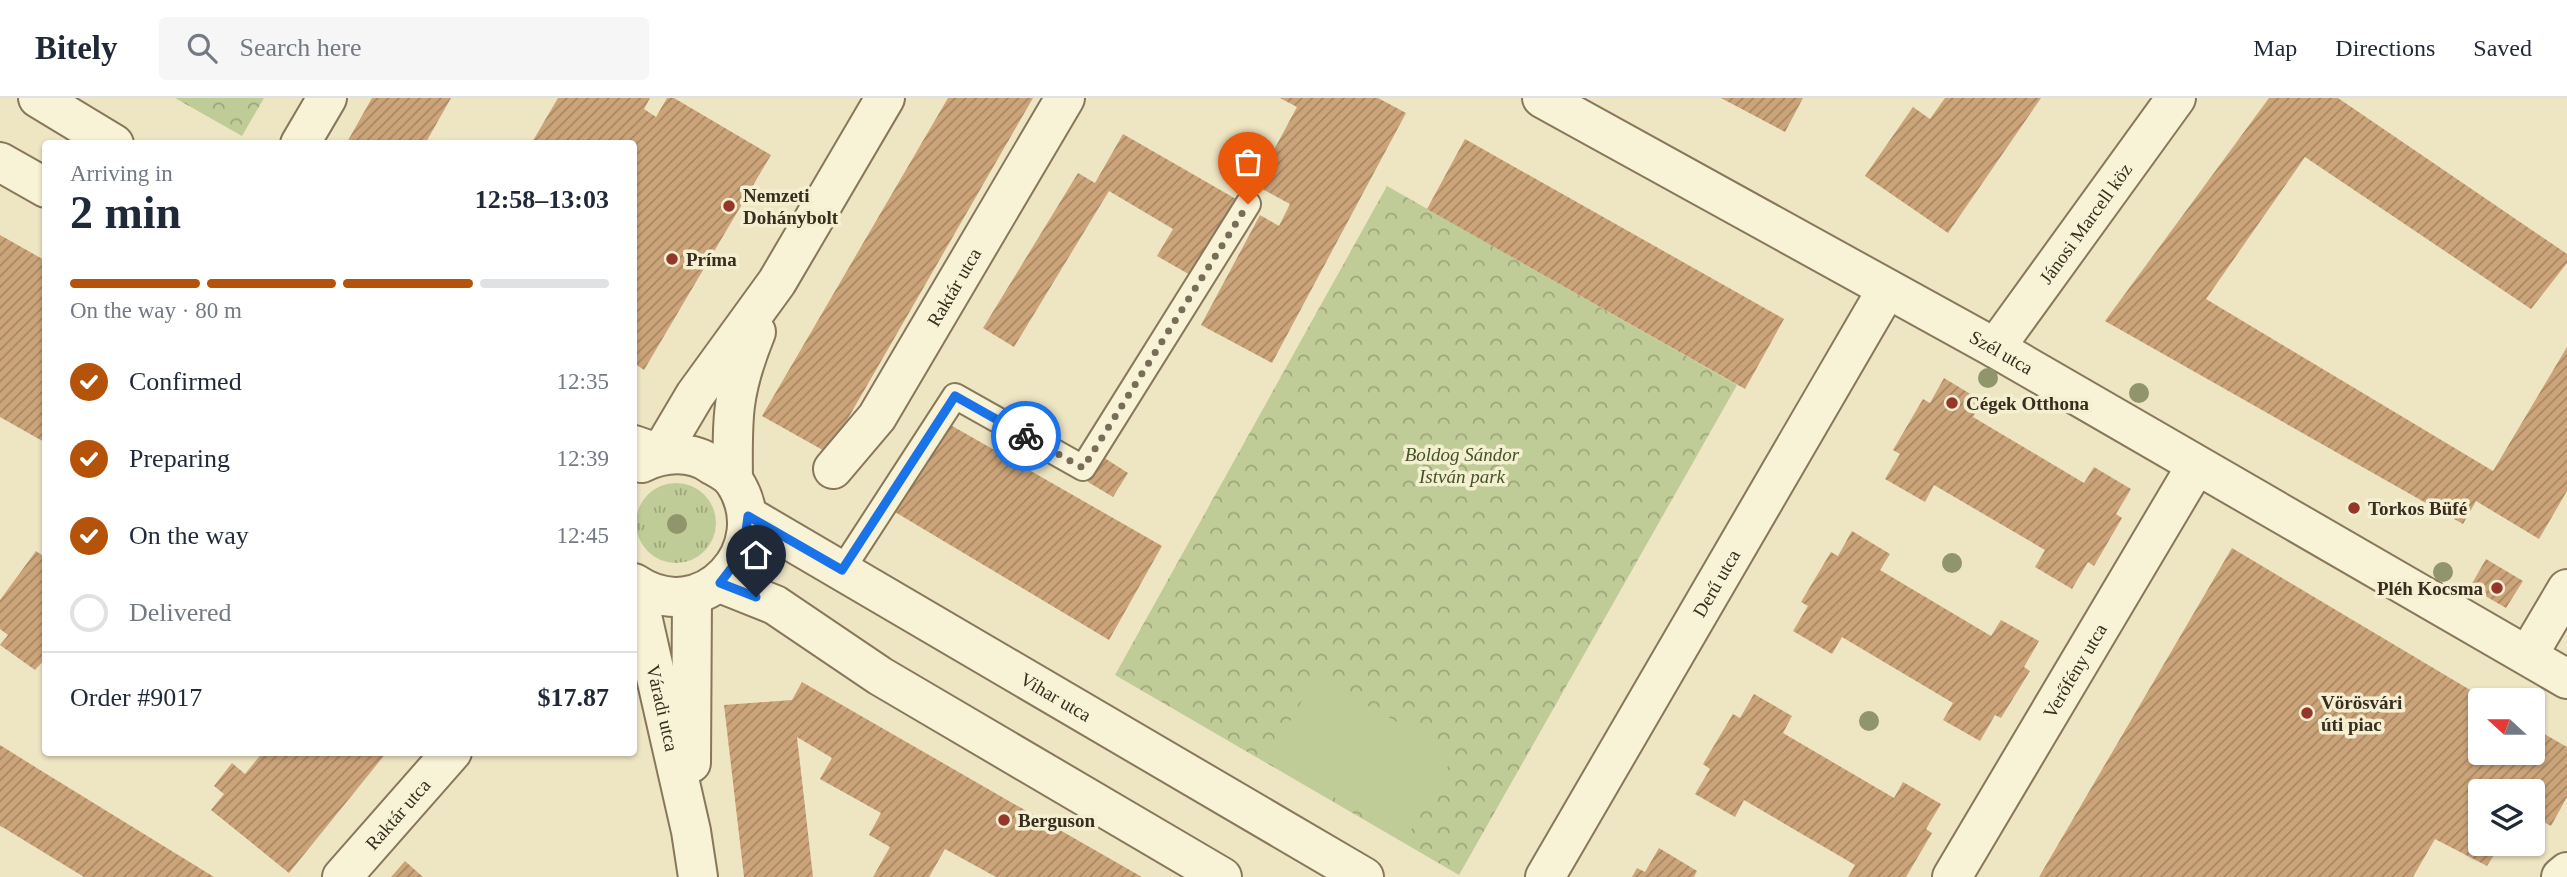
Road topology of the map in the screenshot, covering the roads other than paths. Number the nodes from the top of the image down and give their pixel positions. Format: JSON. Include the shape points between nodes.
{"nodes":[{"id":1,"x":38,"y":98,"type":"edge"},
{"id":2,"x":327,"y":98,"type":"edge"},
{"id":3,"x":885,"y":98,"type":"edge"},
{"id":4,"x":1065,"y":98,"type":"edge"},
{"id":5,"x":1542,"y":98,"type":"edge"},
{"id":6,"x":2176,"y":98,"type":"edge"},
{"id":7,"x":107,"y":140,"type":"edge"},
{"id":8,"x":302,"y":140,"type":"edge"},
{"id":9,"x":0,"y":162,"type":"edge"},
{"id":10,"x":42,"y":186,"type":"edge"},
{"id":11,"x":1248,"y":204,"type":"dead end"},
{"id":12,"x":777,"y":282,"type":"junction"},
{"id":13,"x":1887,"y":289,"type":"junction"},
{"id":14,"x":1995,"y":348,"type":"junction"},
{"id":15,"x":642,"y":455,"type":"edge"},
{"id":16,"x":2196,"y":466,"type":"junction"},
{"id":17,"x":833,"y":469,"type":"dead end"},
{"id":18,"x":733,"y":480,"type":"junction"},
{"id":19,"x":748,"y":516,"type":"junction"},
{"id":20,"x":842,"y":570,"type":"junction"},
{"id":21,"x":637,"y":585,"type":"edge"},
{"id":22,"x":2567,"y":589,"type":"edge"},
{"id":23,"x":706,"y":590,"type":"junction"},
{"id":24,"x":637,"y":597,"type":"edge"},
{"id":25,"x":2528,"y":655,"type":"junction"},
{"id":26,"x":2567,"y":679,"type":"edge"},
{"id":27,"x":448,"y":756,"type":"edge"},
{"id":28,"x":691,"y":831,"type":"junction"},
{"id":29,"x":2567,"y":872,"type":"edge"},
{"id":30,"x":342,"y":877,"type":"edge"},
{"id":31,"x":698,"y":877,"type":"edge"},
{"id":32,"x":1222,"y":877,"type":"edge"},
{"id":33,"x":1364,"y":877,"type":"edge"},
{"id":34,"x":1545,"y":877,"type":"edge"},
{"id":35,"x":1952,"y":877,"type":"edge"},
{"id":36,"x":2561,"y":877,"type":"edge"}],
"edges":[{"from":1,"to":7,"type":"street"},
{"from":2,"to":8,"type":"street"},
{"from":3,"to":12,"type":"street"},
{"from":4,"to":17,"type":"street","name":"Raktár utca","via":[[877,417]]},
{"from":5,"to":13,"type":"street","name":"Szél utca"},
{"from":6,"to":14,"type":"street","name":"Jánosi Marcell köz"},
{"from":9,"to":10,"type":"street"},
{"from":11,"to":20,"type":"lane","via":[[1083,468],[955,396]]},
{"from":12,"to":15,"type":"street","via":[[695,395]]},
{"from":12,"to":18,"type":"street","via":[[739,375],[732,413]]},
{"from":13,"to":14,"type":"street","name":"Szél utca"},
{"from":13,"to":34,"type":"street","name":"Derű utca"},
{"from":14,"to":16,"type":"street","name":"Szél utca"},
{"from":15,"to":18,"type":"street","via":[[701,456]]},
{"from":16,"to":25,"type":"street","name":"Szél utca"},
{"from":16,"to":35,"type":"street","name":"Verőfény utca"},
{"from":18,"to":19,"type":"street"},
{"from":19,"to":20,"type":"street","name":"Vihar utca"},
{"from":19,"to":23,"type":"street","via":[[743,553]]},
{"from":20,"to":33,"type":"street","name":"Vihar utca"},
{"from":21,"to":23,"type":"street","via":[[661,596]]},
{"from":22,"to":25,"type":"street"},
{"from":23,"to":28,"type":"street","name":"Váradi utca"},
{"from":23,"to":32,"type":"street","via":[[775,605],[880,676]]},
{"from":24,"to":28,"type":"street","name":"Váradi utca"},
{"from":25,"to":26,"type":"street","name":"Szél utca"},
{"from":27,"to":30,"type":"street","name":"Raktár utca"},
{"from":28,"to":31,"type":"street","name":"Váradi utca"},
{"from":29,"to":36,"type":"street"}]}
